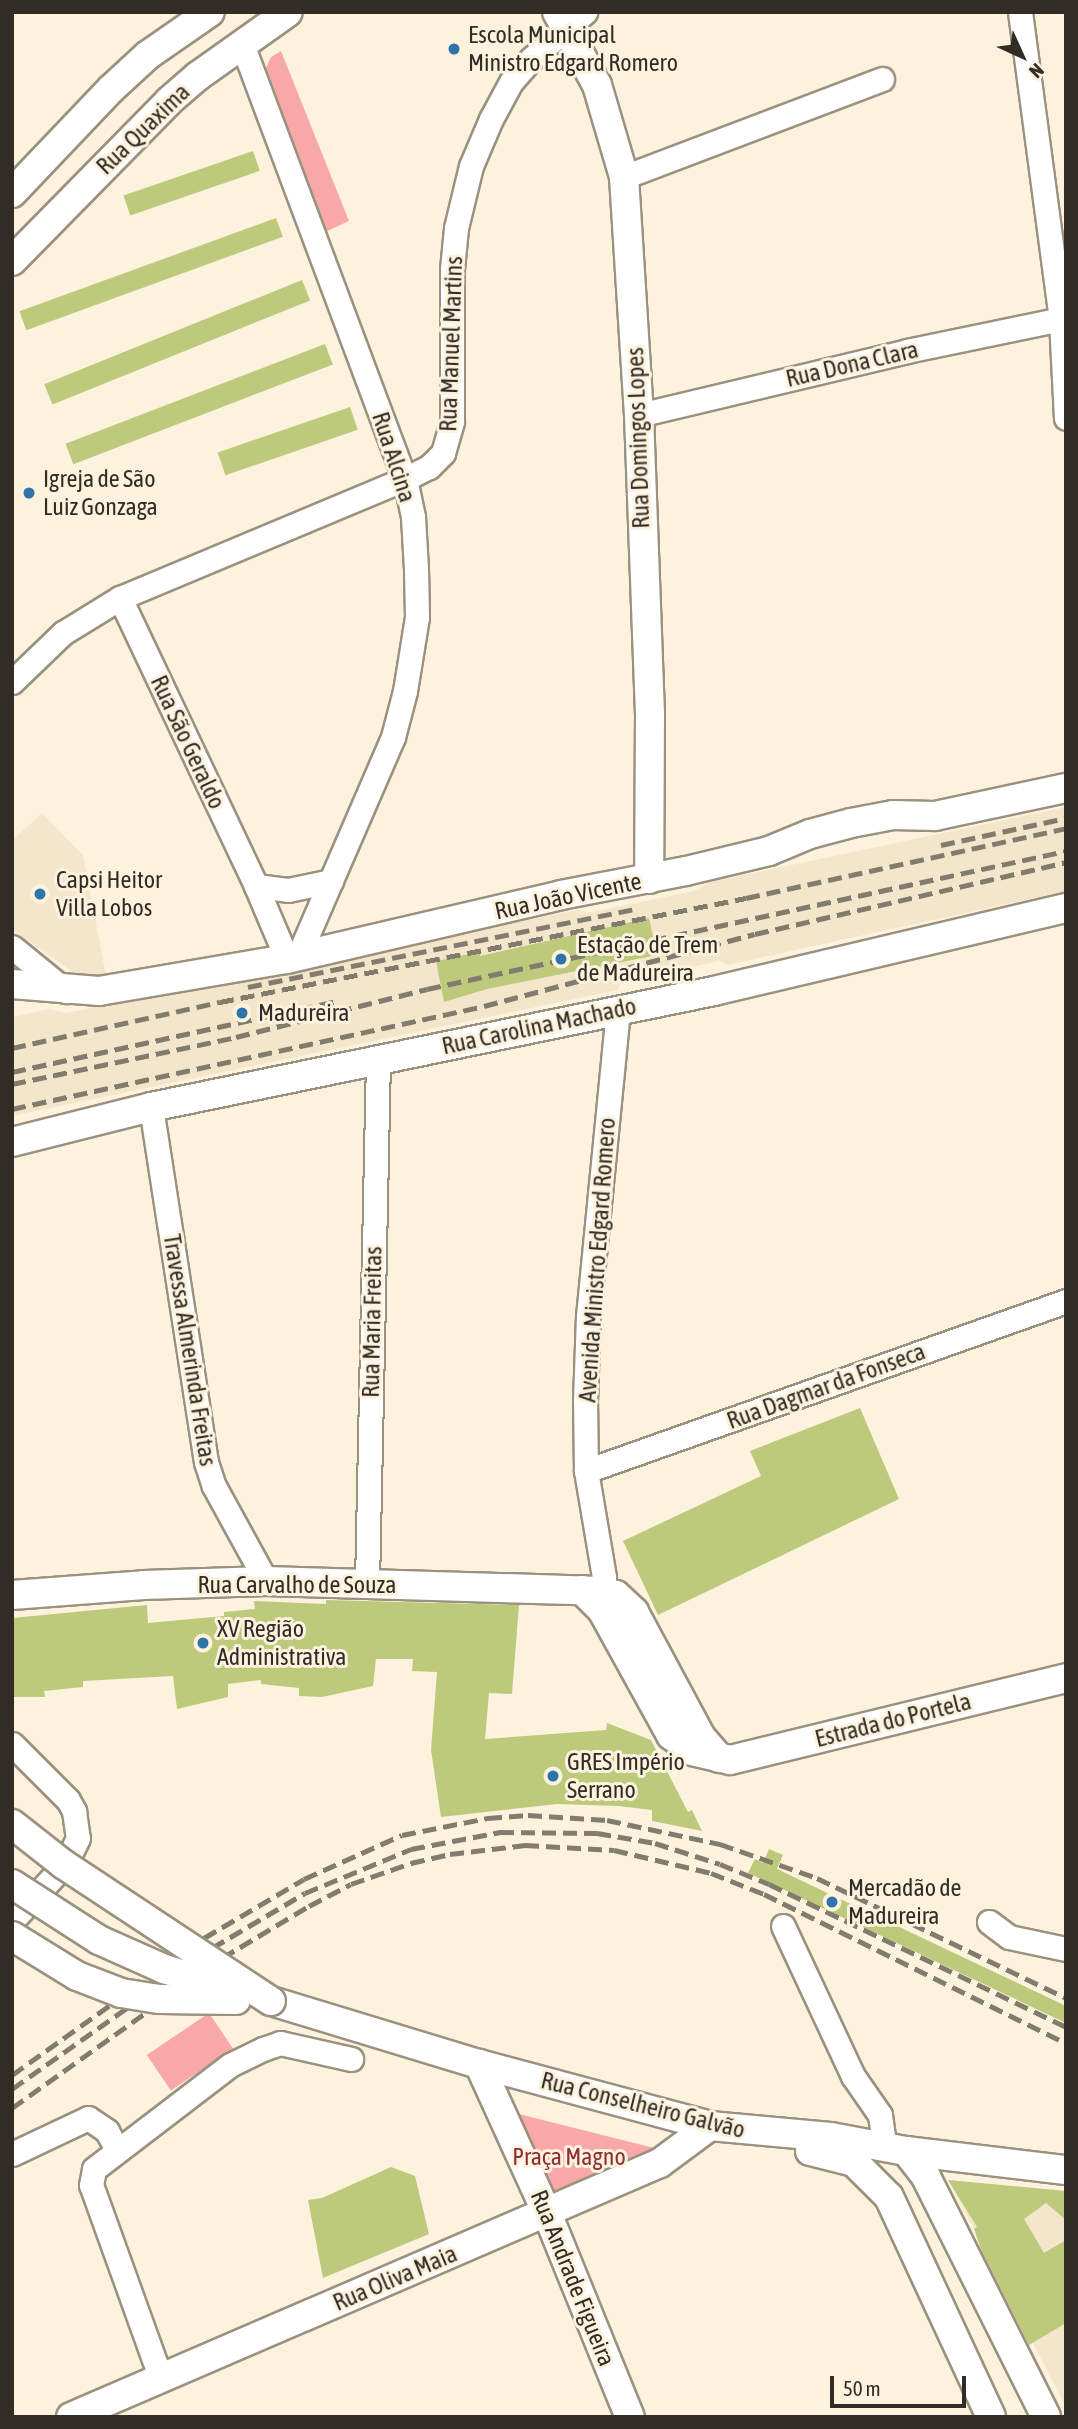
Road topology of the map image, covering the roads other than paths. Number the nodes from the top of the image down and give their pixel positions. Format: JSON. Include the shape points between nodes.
{"nodes":[{"id":1,"x":210,"y":12,"type":"edge"},
{"id":2,"x":288,"y":12,"type":"edge"},
{"id":3,"x":1020,"y":12,"type":"edge"},
{"id":4,"x":569,"y":17,"type":"edge"},
{"id":5,"x":242,"y":44,"type":"junction"},
{"id":6,"x":882,"y":79,"type":"dead end"},
{"id":7,"x":624,"y":177,"type":"junction"},
{"id":8,"x":12,"y":193,"type":"edge"},
{"id":9,"x":12,"y":261,"type":"edge"},
{"id":10,"x":1063,"y":319,"type":"edge"},
{"id":11,"x":639,"y":415,"type":"junction"},
{"id":12,"x":1066,"y":418,"type":"edge"},
{"id":13,"x":405,"y":479,"type":"junction"},
{"id":14,"x":120,"y":598,"type":"junction"},
{"id":15,"x":12,"y":682,"type":"edge"},
{"id":16,"x":1066,"y":788,"type":"edge"},
{"id":17,"x":649,"y":879,"type":"junction"},
{"id":18,"x":331,"y":881,"type":"junction"},
{"id":19,"x":256,"y":886,"type":"junction"},
{"id":20,"x":1066,"y":908,"type":"edge"},
{"id":21,"x":12,"y":947,"type":"edge"},
{"id":22,"x":293,"y":958,"type":"junction"},
{"id":23,"x":12,"y":984,"type":"edge"},
{"id":24,"x":66,"y":991,"type":"junction"},
{"id":25,"x":618,"y":1011,"type":"junction"},
{"id":26,"x":378,"y":1059,"type":"junction"},
{"id":27,"x":152,"y":1107,"type":"junction"},
{"id":28,"x":12,"y":1142,"type":"edge"},
{"id":29,"x":1066,"y":1301,"type":"edge"},
{"id":30,"x":586,"y":1471,"type":"junction"},
{"id":31,"x":266,"y":1581,"type":"junction"},
{"id":32,"x":367,"y":1584,"type":"junction"},
{"id":33,"x":590,"y":1590,"type":"junction"},
{"id":34,"x":12,"y":1595,"type":"edge"},
{"id":35,"x":1066,"y":1678,"type":"edge"},
{"id":36,"x":12,"y":1744,"type":"edge"},
{"id":37,"x":12,"y":1824,"type":"edge"},
{"id":38,"x":12,"y":1884,"type":"edge"},
{"id":39,"x":12,"y":1921,"type":"edge"},
{"id":40,"x":989,"y":1923,"type":"dead end"},
{"id":41,"x":783,"y":1926,"type":"dead end"},
{"id":42,"x":12,"y":1936,"type":"edge"},
{"id":43,"x":1066,"y":1949,"type":"edge"},
{"id":44,"x":271,"y":2001,"type":"junction"},
{"id":45,"x":351,"y":2059,"type":"dead end"},
{"id":46,"x":479,"y":2064,"type":"junction"},
{"id":47,"x":710,"y":2126,"type":"junction"},
{"id":48,"x":755,"y":2132,"type":"junction"},
{"id":49,"x":895,"y":2148,"type":"junction"},
{"id":50,"x":117,"y":2150,"type":"junction"},
{"id":51,"x":12,"y":2154,"type":"edge"},
{"id":52,"x":1066,"y":2170,"type":"edge"},
{"id":53,"x":547,"y":2213,"type":"junction"},
{"id":54,"x":161,"y":2379,"type":"junction"},
{"id":55,"x":71,"y":2417,"type":"edge"},
{"id":56,"x":629,"y":2417,"type":"edge"},
{"id":57,"x":990,"y":2417,"type":"edge"},
{"id":58,"x":1046,"y":2417,"type":"edge"}],
"edges":[{"from":1,"to":8,"type":"main road","name":"Rua Quaxima","via":[[148,55]]},
{"from":2,"to":5,"type":"main road","name":"Rua Quaxima"},
{"from":3,"to":10,"type":"street"},
{"from":4,"to":7,"type":"main road","name":"Rua Domingos Lopes","via":[[613,131]]},
{"from":4,"to":13,"type":"street","name":"Rua Manuel Martins","via":[[511,82],[471,166],[461,199],[452,269],[448,443],[429,467]]},
{"from":5,"to":9,"type":"main road","name":"Rua Quaxima","via":[[169,101]]},
{"from":5,"to":13,"type":"street","name":"Rua Alcina"},
{"from":6,"to":7,"type":"street"},
{"from":7,"to":11,"type":"main road","name":"Rua Domingos Lopes"},
{"from":10,"to":11,"type":"street","name":"Rua Dona Clara"},
{"from":10,"to":12,"type":"street"},
{"from":11,"to":17,"type":"main road","name":"Rua Domingos Lopes","via":[[650,714]]},
{"from":13,"to":14,"type":"street","name":"Rua Manuel Martins"},
{"from":13,"to":18,"type":"street","name":"Rua Alcina","via":[[413,517],[417,605],[405,691],[393,737]]},
{"from":14,"to":15,"type":"street","name":"Rua Manuel Martins","via":[[63,634]]},
{"from":14,"to":19,"type":"street","name":"Rua São Geraldo"},
{"from":16,"to":17,"type":"main road","name":"Rua João Vicente","via":[[935,816],[893,815],[851,823],[769,851]]},
{"from":17,"to":22,"type":"main road","name":"Rua João Vicente"},
{"from":18,"to":19,"type":"street","via":[[288,890]]},
{"from":18,"to":22,"type":"street","name":"Rua Alcina"},
{"from":19,"to":22,"type":"street","name":"Rua São Geraldo"},
{"from":20,"to":25,"type":"main road","name":"Rua Carolina Machado"},
{"from":21,"to":24,"type":"street"},
{"from":22,"to":24,"type":"main road","name":"Rua João Vicente","via":[[99,991]]},
{"from":23,"to":24,"type":"main road","name":"Rua João Vicente"},
{"from":25,"to":26,"type":"main road","name":"Rua Carolina Machado"},
{"from":25,"to":30,"type":"street","name":"Avenida Ministro Edgard Romero","via":[[588,1316]]},
{"from":26,"to":27,"type":"main road","name":"Rua Carolina Machado"},
{"from":26,"to":32,"type":"street","name":"Rua Maria Freitas"},
{"from":27,"to":28,"type":"main road","name":"Rua Carolina Machado"},
{"from":27,"to":31,"type":"street","name":"Travessa Almerinda Freitas","via":[[206,1462],[214,1486]]},
{"from":29,"to":30,"type":"street","name":"Rua Dagmar da Fonseca"},
{"from":30,"to":33,"type":"street","name":"Avenida Ministro Edgard Romero","via":[[604,1577]]},
{"from":31,"to":32,"type":"main road","name":"Rua Carvalho de Souza"},
{"from":31,"to":34,"type":"main road","name":"Rua Carvalho de Souza"},
{"from":32,"to":33,"type":"main road","name":"Rua Carvalho de Souza"},
{"from":33,"to":35,"type":"main road","name":"Estrada do Portela","via":[[671,1735],[692,1751],[719,1758],[730,1760]]},
{"from":36,"to":39,"type":"street","via":[[68,1800],[78,1838],[66,1863]]},
{"from":37,"to":44,"type":"main road","bridge":true,"via":[[63,1864]]},
{"from":38,"to":44,"type":"main road","bridge":true,"via":[[99,1940],[164,1969]]},
{"from":40,"to":43,"type":"street","via":[[1009,1937]]},
{"from":41,"to":49,"type":"street","via":[[853,2076],[880,2115]]},
{"from":42,"to":44,"type":"main road","bridge":true,"via":[[77,1976],[121,1993],[160,1999]]},
{"from":44,"to":46,"type":"main road","name":"Rua Conselheiro Galvão"},
{"from":45,"to":50,"type":"street","via":[[280,2043],[263,2049],[230,2065]]},
{"from":46,"to":47,"type":"main road","name":"Rua Conselheiro Galvão"},
{"from":46,"to":53,"type":"main road","name":"Rua Andrade Figueira"},
{"from":47,"to":48,"type":"main road","name":"Rua Conselheiro Galvão"},
{"from":47,"to":53,"type":"main road","name":"Rua Oliva Maia","via":[[660,2163]]},
{"from":48,"to":49,"type":"main road","name":"Rua Conselheiro Galvão","via":[[831,2137]]},
{"from":48,"to":57,"type":"main road","via":[[854,2162],[885,2192]]},
{"from":49,"to":52,"type":"main road","name":"Rua Conselheiro Galvão"},
{"from":49,"to":58,"type":"main road","via":[[926,2177]]},
{"from":50,"to":51,"type":"street","via":[[107,2131],[88,2118]]},
{"from":50,"to":54,"type":"street","via":[[94,2169],[91,2185]]},
{"from":53,"to":54,"type":"main road","name":"Rua Oliva Maia"},
{"from":53,"to":56,"type":"main road","name":"Rua Andrade Figueira"},
{"from":54,"to":55,"type":"main road","name":"Rua Oliva Maia"}]}
